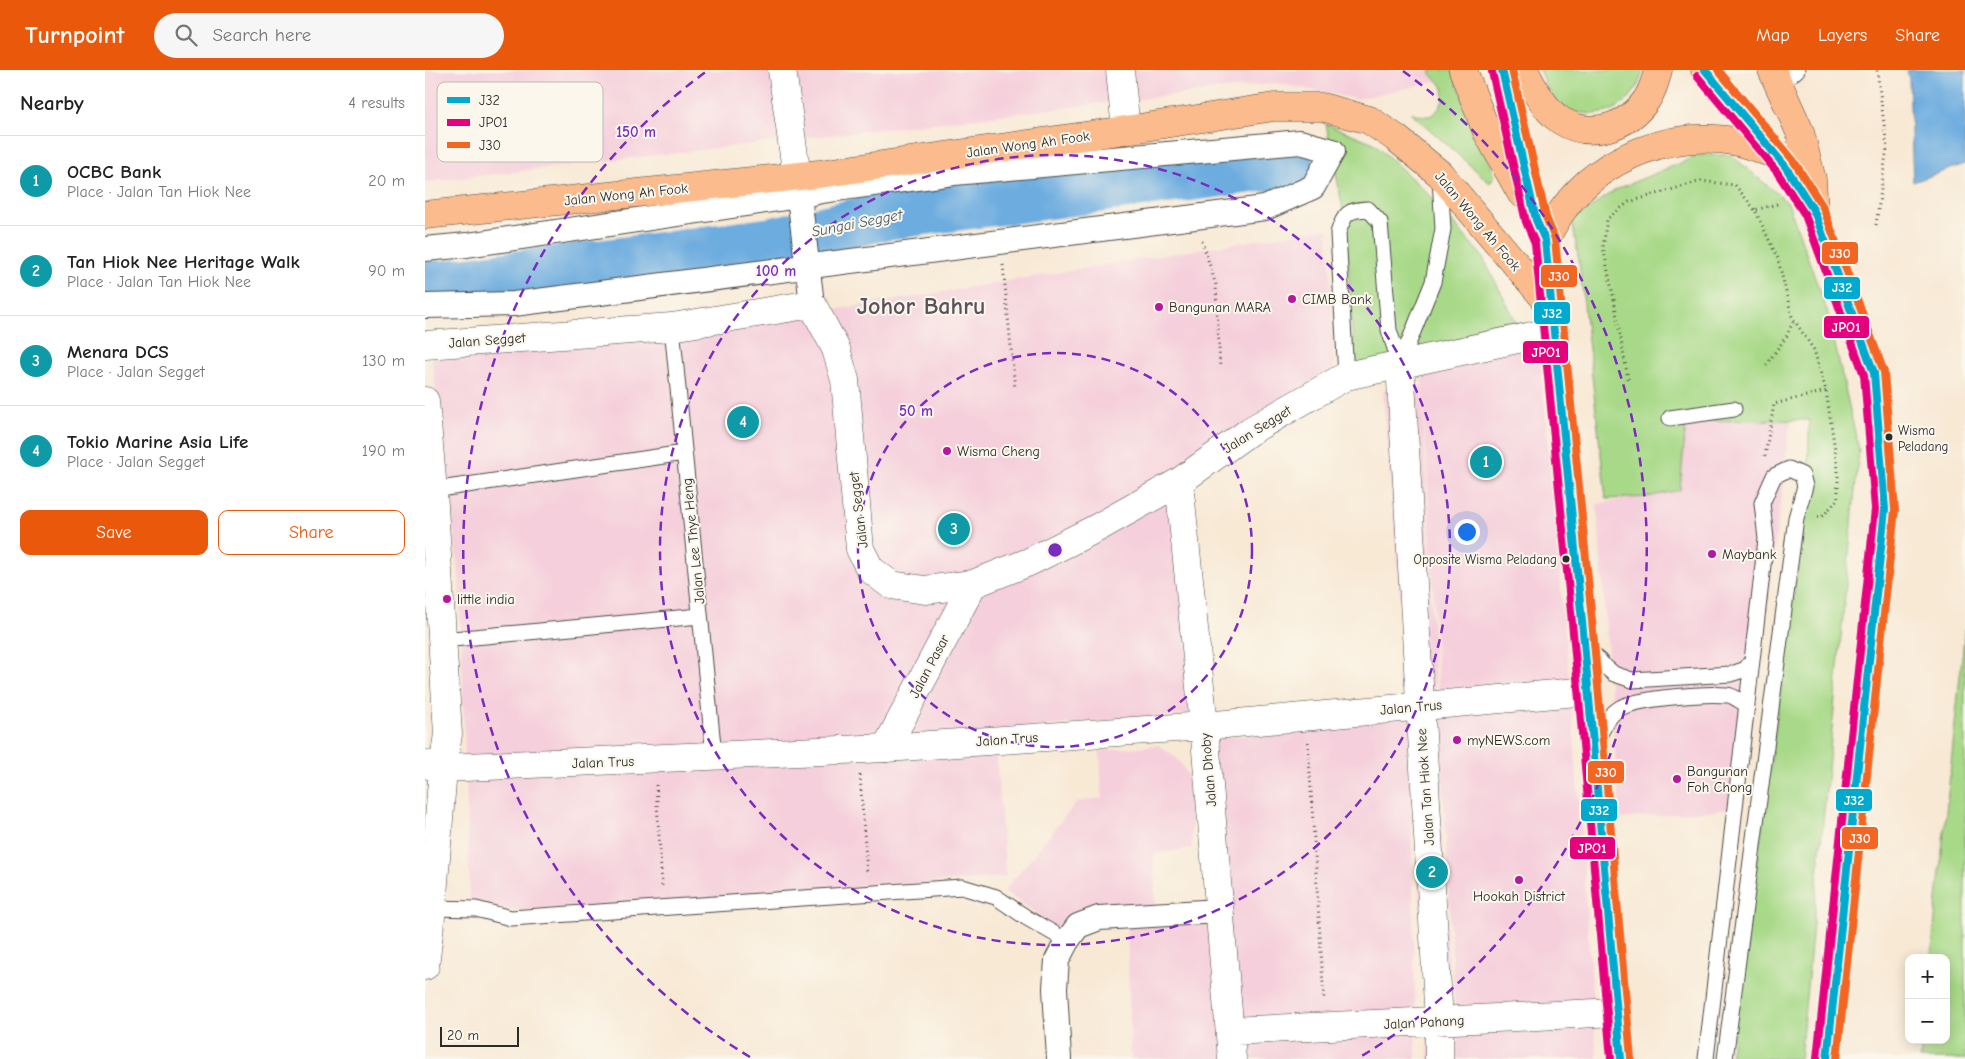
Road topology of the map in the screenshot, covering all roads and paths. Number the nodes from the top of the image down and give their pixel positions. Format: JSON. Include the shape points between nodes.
{"nodes":[{"id":1,"x":782,"y":70,"type":"edge"},
{"id":2,"x":1120,"y":70,"type":"edge"},
{"id":3,"x":1463,"y":70,"type":"edge"},
{"id":4,"x":1502,"y":70,"type":"edge"},
{"id":5,"x":1524,"y":70,"type":"edge"},
{"id":6,"x":1658,"y":70,"type":"edge"},
{"id":7,"x":1705,"y":70,"type":"edge"},
{"id":8,"x":1877,"y":70,"type":"edge"},
{"id":9,"x":1783,"y":75,"type":"edge"},
{"id":10,"x":1126,"y":130,"type":"junction"},
{"id":11,"x":1774,"y":154,"type":"junction"},
{"id":12,"x":1440,"y":174,"type":"junction"},
{"id":13,"x":799,"y":195,"type":"junction"},
{"id":14,"x":1809,"y":203,"type":"junction"},
{"id":15,"x":1755,"y":210,"type":"junction"},
{"id":16,"x":425,"y":215,"type":"edge"},
{"id":17,"x":1194,"y":217,"type":"junction"},
{"id":18,"x":1876,"y":225,"type":"dead end"},
{"id":19,"x":1540,"y":230,"type":"junction"},
{"id":20,"x":1001,"y":242,"type":"junction"},
{"id":21,"x":425,"y":249,"type":"edge"},
{"id":22,"x":807,"y":262,"type":"junction"},
{"id":23,"x":812,"y":304,"type":"junction"},
{"id":24,"x":425,"y":306,"type":"edge"},
{"id":25,"x":1553,"y":318,"type":"junction"},
{"id":26,"x":1794,"y":320,"type":"junction"},
{"id":27,"x":672,"y":327,"type":"junction"},
{"id":28,"x":425,"y":345,"type":"edge"},
{"id":29,"x":1400,"y":364,"type":"junction"},
{"id":30,"x":1766,"y":365,"type":"dead end"},
{"id":31,"x":1220,"y":368,"type":"dead end"},
{"id":32,"x":1346,"y":376,"type":"junction"},
{"id":33,"x":1628,"y":379,"type":"dead end"},
{"id":34,"x":1015,"y":389,"type":"dead end"},
{"id":35,"x":425,"y":401,"type":"edge"},
{"id":36,"x":1734,"y":408,"type":"dead end"},
{"id":37,"x":1670,"y":418,"type":"dead end"},
{"id":38,"x":684,"y":453,"type":"junction"},
{"id":39,"x":430,"y":480,"type":"edge"},
{"id":40,"x":1179,"y":482,"type":"junction"},
{"id":41,"x":1796,"y":518,"type":"junction"},
{"id":42,"x":973,"y":584,"type":"junction"},
{"id":43,"x":700,"y":616,"type":"junction"},
{"id":44,"x":442,"y":640,"type":"junction"},
{"id":45,"x":1584,"y":642,"type":"junction"},
{"id":46,"x":1752,"y":660,"type":"junction"},
{"id":47,"x":1588,"y":691,"type":"junction"},
{"id":48,"x":1747,"y":705,"type":"junction"},
{"id":49,"x":1419,"y":706,"type":"junction"},
{"id":50,"x":1306,"y":716,"type":"junction"},
{"id":51,"x":1204,"y":726,"type":"junction"},
{"id":52,"x":1594,"y":746,"type":"junction"},
{"id":53,"x":886,"y":748,"type":"junction"},
{"id":54,"x":858,"y":749,"type":"junction"},
{"id":55,"x":714,"y":756,"type":"junction"},
{"id":56,"x":654,"y":760,"type":"junction"},
{"id":57,"x":434,"y":766,"type":"edge"},
{"id":58,"x":869,"y":894,"type":"junction"},
{"id":59,"x":432,"y":908,"type":"junction"},
{"id":60,"x":664,"y":908,"type":"junction"},
{"id":61,"x":1219,"y":911,"type":"junction"},
{"id":62,"x":1067,"y":941,"type":"junction"},
{"id":63,"x":425,"y":966,"type":"edge"},
{"id":64,"x":1617,"y":1012,"type":"junction"},
{"id":65,"x":1439,"y":1021,"type":"junction"},
{"id":66,"x":1325,"y":1027,"type":"junction"},
{"id":67,"x":1230,"y":1031,"type":"junction"},
{"id":68,"x":1059,"y":1059,"type":"edge"},
{"id":69,"x":1232,"y":1059,"type":"edge"},
{"id":70,"x":1439,"y":1059,"type":"edge"},
{"id":71,"x":1621,"y":1059,"type":"edge"},
{"id":72,"x":1706,"y":1059,"type":"edge"},
{"id":73,"x":1725,"y":1059,"type":"edge"},
{"id":74,"x":1827,"y":1059,"type":"edge"}],
"edges":[{"from":1,"to":13,"type":"street"},
{"from":2,"to":10,"type":"street"},
{"from":3,"to":19,"type":"main road","via":[[1487,132]]},
{"from":4,"to":19,"type":"main road"},
{"from":5,"to":6,"type":"main road","via":[[1535,94],[1560,120],[1586,130],[1611,128],[1629,118],[1648,98]]},
{"from":7,"to":11,"type":"main road"},
{"from":8,"to":18,"type":"path","via":[[1887,147]]},
{"from":9,"to":14,"type":"main road","via":[[1812,180]]},
{"from":10,"to":12,"type":"main road","name":"Jalan Wong Ah Fook","via":[[1273,107],[1322,107],[1369,120],[1397,138]]},
{"from":10,"to":13,"type":"main road","name":"Jalan Wong Ah Fook"},
{"from":11,"to":14,"type":"main road"},
{"from":11,"to":19,"type":"main road","via":[[1737,142],[1699,138],[1651,147],[1624,158],[1592,179]]},
{"from":12,"to":25,"type":"main road","name":"Jalan Wong Ah Fook"},
{"from":12,"to":29,"type":"lane","via":[[1443,229],[1433,282]]},
{"from":13,"to":16,"type":"main road","name":"Jalan Wong Ah Fook"},
{"from":13,"to":17,"type":"street","via":[[954,173],[1300,142],[1333,152],[1313,187],[1265,208]]},
{"from":13,"to":21,"type":"street"},
{"from":13,"to":22,"type":"street"},
{"from":14,"to":15,"type":"path"},
{"from":14,"to":74,"type":"main road","via":[[1874,374],[1885,509]]},
{"from":15,"to":26,"type":"path","via":[[1778,259]]},
{"from":15,"to":33,"type":"path","via":[[1735,185],[1701,181],[1629,202],[1607,220],[1603,247]]},
{"from":17,"to":20,"type":"street"},
{"from":17,"to":31,"type":"path","via":[[1216,285]]},
{"from":19,"to":25,"type":"main road"},
{"from":20,"to":22,"type":"street"},
{"from":20,"to":34,"type":"path"},
{"from":22,"to":23,"type":"street"},
{"from":22,"to":24,"type":"street","via":[[514,304]]},
{"from":23,"to":27,"type":"street","name":"Jalan Segget"},
{"from":23,"to":42,"type":"street","name":"Jalan Segget","via":[[836,349],[845,380],[860,549],[870,569],[891,585],[925,590]]},
{"from":25,"to":29,"type":"street","name":"Jalan Segget"},
{"from":25,"to":45,"type":"main road"},
{"from":26,"to":30,"type":"path"},
{"from":26,"to":41,"type":"path","via":[[1814,350],[1826,391],[1838,499],[1821,517]]},
{"from":27,"to":28,"type":"street","name":"Jalan Segget"},
{"from":27,"to":38,"type":"lane","name":"Jalan Lee Thye Heng"},
{"from":29,"to":32,"type":"street","name":"Jalan Segget"},
{"from":29,"to":32,"type":"lane","via":[[1389,330],[1380,222],[1368,209],[1353,210],[1343,217],[1338,233]]},
{"from":29,"to":49,"type":"street","name":"Jalan Tan Hiok Nee"},
{"from":32,"to":40,"type":"street","name":"Jalan Segget","via":[[1250,431]]},
{"from":35,"to":39,"type":"street"},
{"from":36,"to":37,"type":"lane"},
{"from":38,"to":39,"type":"lane"},
{"from":38,"to":43,"type":"lane","name":"Jalan Lee Thye Heng"},
{"from":39,"to":44,"type":"street"},
{"from":40,"to":42,"type":"street","name":"Jalan Segget","via":[[1029,562]]},
{"from":40,"to":51,"type":"street","name":"Jalan Dhoby"},
{"from":41,"to":46,"type":"lane","via":[[1805,486],[1802,475],[1789,469],[1774,476],[1762,503],[1766,539]]},
{"from":41,"to":73,"type":"lane"},
{"from":42,"to":53,"type":"street","name":"Jalan Pasar"},
{"from":43,"to":44,"type":"lane"},
{"from":43,"to":55,"type":"lane","name":"Jalan Lee Thye Heng"},
{"from":44,"to":57,"type":"street","via":[[448,734]]},
{"from":45,"to":46,"type":"lane","via":[[1614,674],[1632,680],[1731,674],[1746,669]]},
{"from":45,"to":47,"type":"main road"},
{"from":46,"to":48,"type":"lane"},
{"from":47,"to":49,"type":"street","name":"Jalan Trus"},
{"from":47,"to":52,"type":"main road"},
{"from":48,"to":52,"type":"lane","via":[[1729,695],[1636,702],[1619,709],[1607,721]]},
{"from":48,"to":72,"type":"lane"},
{"from":49,"to":50,"type":"street","name":"Jalan Trus"},
{"from":49,"to":65,"type":"street","name":"Jalan Tan Hiok Nee"},
{"from":50,"to":51,"type":"street","name":"Jalan Trus"},
{"from":50,"to":66,"type":"path"},
{"from":51,"to":53,"type":"street","name":"Jalan Trus"},
{"from":51,"to":61,"type":"street","name":"Jalan Dhoby"},
{"from":52,"to":64,"type":"main road"},
{"from":53,"to":54,"type":"street","name":"Jalan Trus"},
{"from":54,"to":55,"type":"street","name":"Jalan Trus"},
{"from":54,"to":58,"type":"path"},
{"from":55,"to":56,"type":"street","name":"Jalan Trus"},
{"from":56,"to":57,"type":"street","name":"Jalan Trus"},
{"from":56,"to":60,"type":"path"},
{"from":57,"to":59,"type":"street"},
{"from":58,"to":60,"type":"lane"},
{"from":58,"to":62,"type":"lane","via":[[962,888],[996,897]]},
{"from":59,"to":60,"type":"lane","via":[[476,909],[511,918]]},
{"from":59,"to":63,"type":"street"},
{"from":61,"to":62,"type":"street","via":[[1099,918],[1078,926]]},
{"from":61,"to":67,"type":"street","name":"Jalan Dhoby"},
{"from":62,"to":68,"type":"street","via":[[1057,960],[1055,988]]},
{"from":64,"to":65,"type":"street","name":"Jalan Pahang"},
{"from":64,"to":71,"type":"main road"},
{"from":65,"to":66,"type":"street","name":"Jalan Pahang"},
{"from":65,"to":70,"type":"street","name":"Jalan Tan Hiok Nee"},
{"from":66,"to":67,"type":"street","name":"Jalan Pahang"},
{"from":67,"to":69,"type":"street","name":"Jalan Dhoby"}]}
